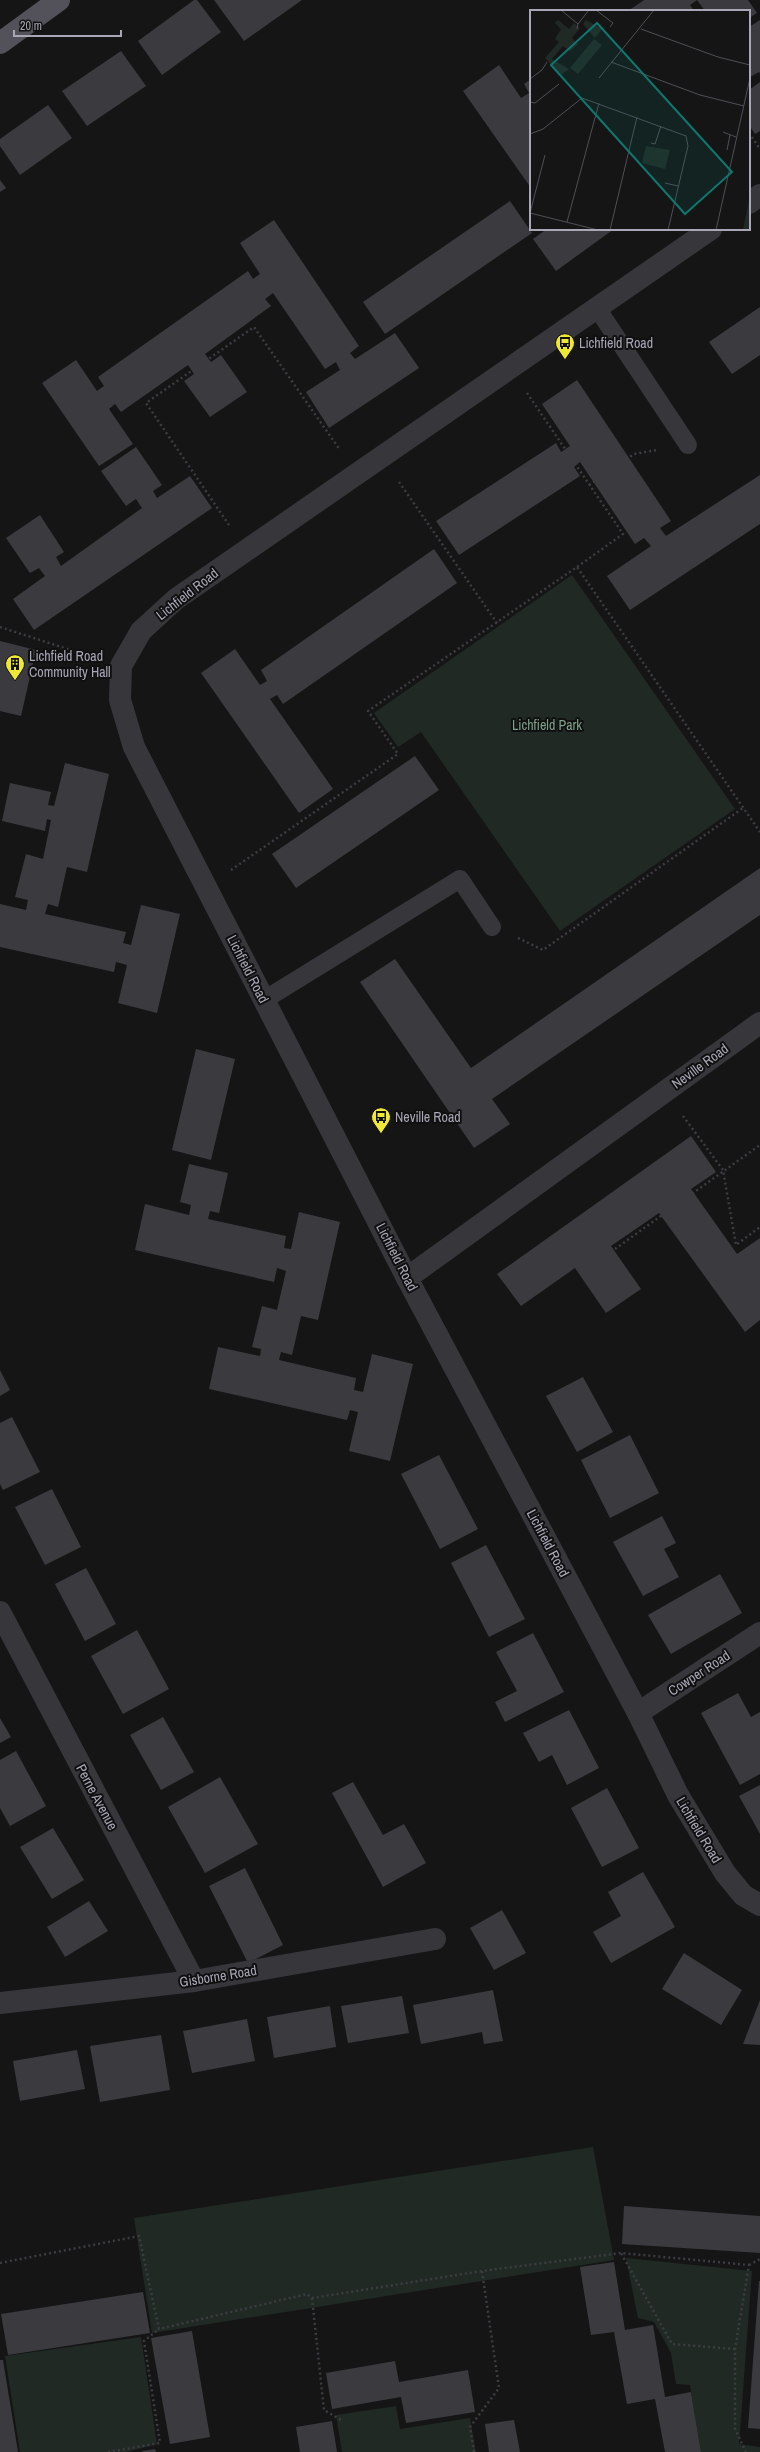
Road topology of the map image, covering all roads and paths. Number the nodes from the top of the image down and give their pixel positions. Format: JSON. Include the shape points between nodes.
{"nodes":[{"id":1,"x":59,"y":0,"type":"edge"},
{"id":2,"x":0,"y":43,"type":"edge"},
{"id":3,"x":750,"y":134,"type":"edge"},
{"id":4,"x":760,"y":149,"type":"edge"},
{"id":5,"x":760,"y":195,"type":"edge"},
{"id":6,"x":750,"y":202,"type":"edge"},
{"id":7,"x":710,"y":230,"type":"edge"},
{"id":8,"x":597,"y":308,"type":"junction"},
{"id":9,"x":511,"y":368,"type":"junction"},
{"id":10,"x":688,"y":445,"type":"joint"},
{"id":11,"x":382,"y":457,"type":"junction"},
{"id":12,"x":357,"y":474,"type":"junction"},
{"id":13,"x":589,"y":485,"type":"junction"},
{"id":14,"x":247,"y":550,"type":"junction"},
{"id":15,"x":577,"y":567,"type":"junction"},
{"id":16,"x":497,"y":623,"type":"junction"},
{"id":17,"x":0,"y":627,"type":"edge"},
{"id":18,"x":121,"y":666,"type":"junction"},
{"id":19,"x":744,"y":808,"type":"junction"},
{"id":20,"x":760,"y":832,"type":"edge"},
{"id":21,"x":206,"y":888,"type":"junction"},
{"id":22,"x":492,"y":927,"type":"joint"},
{"id":23,"x":264,"y":1000,"type":"junction"},
{"id":24,"x":760,"y":1023,"type":"edge"},
{"id":25,"x":665,"y":1091,"type":"junction"},
{"id":26,"x":760,"y":1145,"type":"edge"},
{"id":27,"x":723,"y":1170,"type":"junction"},
{"id":28,"x":760,"y":1227,"type":"edge"},
{"id":29,"x":615,"y":1249,"type":"dead end"},
{"id":30,"x":407,"y":1278,"type":"junction"},
{"id":31,"x":0,"y":1612,"type":"edge"},
{"id":32,"x":760,"y":1633,"type":"edge"},
{"id":33,"x":638,"y":1713,"type":"junction"},
{"id":34,"x":760,"y":1905,"type":"edge"},
{"id":35,"x":435,"y":1939,"type":"dead end"},
{"id":36,"x":194,"y":1981,"type":"junction"},
{"id":37,"x":0,"y":2003,"type":"edge"},
{"id":38,"x":621,"y":2253,"type":"junction"},
{"id":39,"x":760,"y":2259,"type":"edge"},
{"id":40,"x":0,"y":2263,"type":"edge"},
{"id":41,"x":749,"y":2265,"type":"junction"},
{"id":42,"x":482,"y":2271,"type":"junction"},
{"id":43,"x":312,"y":2298,"type":"junction"},
{"id":44,"x":159,"y":2329,"type":"junction"},
{"id":45,"x":735,"y":2349,"type":"junction"},
{"id":46,"x":341,"y":2420,"type":"dead end"},
{"id":47,"x":108,"y":2452,"type":"edge"},
{"id":48,"x":474,"y":2452,"type":"edge"},
{"id":49,"x":746,"y":2452,"type":"edge"}],
"edges":[{"from":1,"to":2,"type":"main road"},
{"from":3,"to":4,"type":"path"},
{"from":5,"to":6,"type":"street"},
{"from":7,"to":8,"type":"street","name":"Lichfield Road"},
{"from":8,"to":9,"type":"street","name":"Lichfield Road"},
{"from":8,"to":10,"type":"lane"},
{"from":9,"to":11,"type":"street","name":"Lichfield Road"},
{"from":9,"to":13,"type":"path"},
{"from":10,"to":13,"type":"path","via":[[634,454]]},
{"from":11,"to":12,"type":"street","name":"Lichfield Road"},
{"from":11,"to":16,"type":"path"},
{"from":12,"to":14,"type":"street","name":"Lichfield Road"},
{"from":12,"to":14,"type":"path","via":[[254,327],[146,403]]},
{"from":13,"to":15,"type":"path","via":[[623,534]]},
{"from":14,"to":18,"type":"street","name":"Lichfield Road","via":[[176,599],[141,631]]},
{"from":15,"to":16,"type":"path"},
{"from":15,"to":19,"type":"path"},
{"from":16,"to":21,"type":"path","via":[[368,711],[398,754]]},
{"from":17,"to":18,"type":"path"},
{"from":18,"to":21,"type":"street","name":"Lichfield Road","via":[[120,700],[134,747]]},
{"from":19,"to":20,"type":"path"},
{"from":19,"to":22,"type":"path","via":[[543,950]]},
{"from":21,"to":23,"type":"street","name":"Lichfield Road"},
{"from":22,"to":23,"type":"lane","via":[[460,879]]},
{"from":23,"to":30,"type":"street","name":"Lichfield Road"},
{"from":24,"to":25,"type":"street","name":"Neville Road"},
{"from":25,"to":27,"type":"path"},
{"from":25,"to":30,"type":"street","name":"Neville Road"},
{"from":26,"to":27,"type":"path"},
{"from":27,"to":28,"type":"path","via":[[736,1245]]},
{"from":27,"to":29,"type":"path"},
{"from":30,"to":33,"type":"street","name":"Lichfield Road"},
{"from":31,"to":36,"type":"street","name":"Perne Avenue"},
{"from":32,"to":33,"type":"street","name":"Cowper Road"},
{"from":33,"to":34,"type":"street","name":"Lichfield Road","via":[[678,1796],[725,1873],[743,1895]]},
{"from":35,"to":36,"type":"street","name":"Gisborne Road"},
{"from":36,"to":37,"type":"street","name":"Gisborne Road"},
{"from":38,"to":41,"type":"path"},
{"from":38,"to":42,"type":"path"},
{"from":38,"to":45,"type":"path","via":[[672,2344]]},
{"from":39,"to":41,"type":"path"},
{"from":40,"to":44,"type":"path","via":[[139,2236]]},
{"from":41,"to":45,"type":"path"},
{"from":42,"to":43,"type":"path"},
{"from":42,"to":48,"type":"path","via":[[499,2388],[470,2427]]},
{"from":43,"to":44,"type":"path","via":[[307,2294]]},
{"from":43,"to":46,"type":"path","via":[[324,2410]]},
{"from":44,"to":47,"type":"path","via":[[144,2341],[160,2443]]},
{"from":45,"to":49,"type":"path","via":[[735,2429]]}]}
